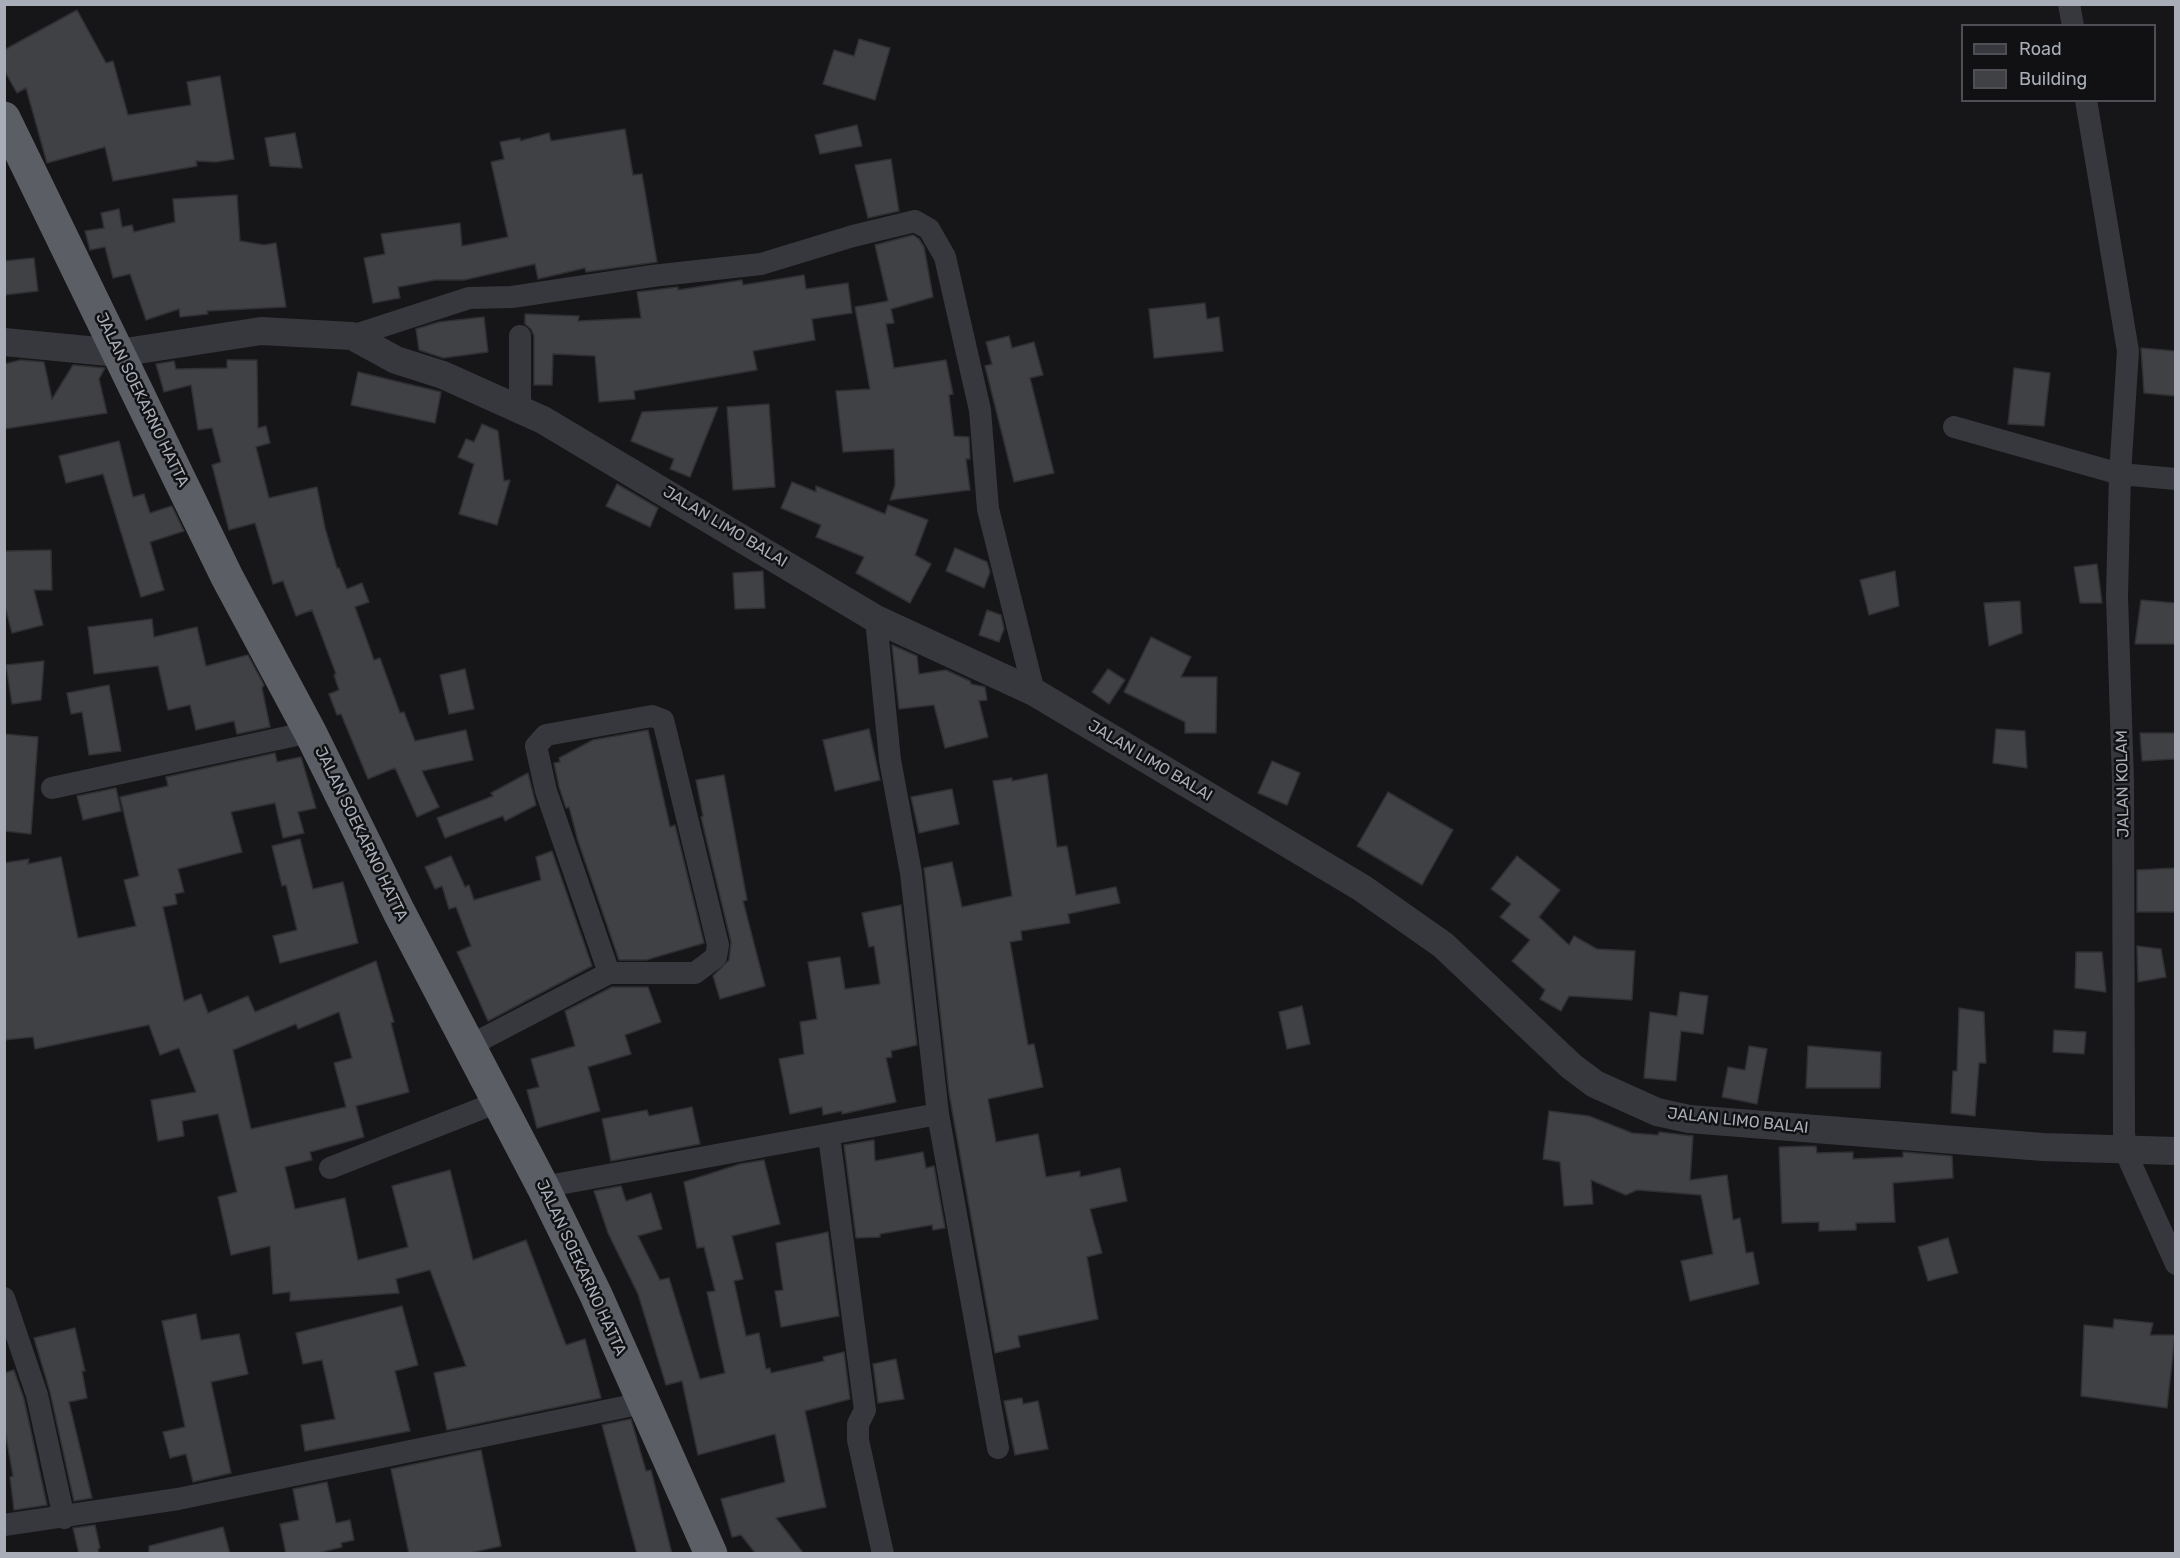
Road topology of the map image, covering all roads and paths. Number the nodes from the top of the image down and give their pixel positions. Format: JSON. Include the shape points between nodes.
{"nodes":[{"id":1,"x":2069,"y":4,"type":"edge"},
{"id":2,"x":2073,"y":24,"type":"edge"},
{"id":3,"x":2086,"y":102,"type":"edge"},
{"id":4,"x":4,"y":118,"type":"edge"},
{"id":5,"x":351,"y":336,"type":"junction"},
{"id":6,"x":520,"y":336,"type":"dead end"},
{"id":7,"x":4,"y":342,"type":"edge"},
{"id":8,"x":119,"y":352,"type":"junction"},
{"id":9,"x":519,"y":410,"type":"junction"},
{"id":10,"x":1954,"y":427,"type":"dead end"},
{"id":11,"x":2120,"y":474,"type":"junction"},
{"id":12,"x":2175,"y":479,"type":"edge"},
{"id":13,"x":876,"y":619,"type":"junction"},
{"id":14,"x":1034,"y":692,"type":"junction"},
{"id":15,"x":310,"y":732,"type":"junction"},
{"id":16,"x":52,"y":788,"type":"dead end"},
{"id":17,"x":609,"y":973,"type":"junction"},
{"id":18,"x":469,"y":1046,"type":"junction"},
{"id":19,"x":498,"y":1102,"type":"junction"},
{"id":20,"x":938,"y":1114,"type":"junction"},
{"id":21,"x":829,"y":1136,"type":"junction"},
{"id":22,"x":2126,"y":1150,"type":"junction"},
{"id":23,"x":2175,"y":1151,"type":"edge"},
{"id":24,"x":330,"y":1168,"type":"dead end"},
{"id":25,"x":543,"y":1187,"type":"junction"},
{"id":26,"x":2175,"y":1264,"type":"edge"},
{"id":27,"x":4,"y":1298,"type":"edge"},
{"id":28,"x":643,"y":1403,"type":"junction"},
{"id":29,"x":998,"y":1448,"type":"dead end"},
{"id":30,"x":64,"y":1518,"type":"junction"},
{"id":31,"x":4,"y":1526,"type":"edge"},
{"id":32,"x":711,"y":1554,"type":"edge"},
{"id":33,"x":883,"y":1554,"type":"edge"}],
"edges":[{"from":1,"to":2,"type":"street"},
{"from":3,"to":11,"type":"street","name":"JALAN KOLAM","via":[[2128,351]]},
{"from":4,"to":8,"type":"highway","name":"JALAN SOEKARNO HATTA"},
{"from":5,"to":8,"type":"street","name":"JALAN LIMO BALAI","via":[[261,332]]},
{"from":5,"to":9,"type":"street","name":"JALAN LIMO BALAI","via":[[396,360],[443,375]]},
{"from":5,"to":14,"type":"street","via":[[469,298],[512,297],[761,264],[915,221],[929,229],[945,257],[980,410],[988,509]]},
{"from":6,"to":9,"type":"street"},
{"from":7,"to":8,"type":"street","name":"JALAN LIMO BALAI"},
{"from":8,"to":15,"type":"highway","name":"JALAN SOEKARNO HATTA","via":[[227,577]]},
{"from":9,"to":13,"type":"street","name":"JALAN LIMO BALAI","via":[[696,509]]},
{"from":10,"to":11,"type":"street"},
{"from":11,"to":12,"type":"street"},
{"from":11,"to":22,"type":"street","name":"JALAN KOLAM","via":[[2117,596],[2124,782]]},
{"from":13,"to":14,"type":"street","name":"JALAN LIMO BALAI"},
{"from":13,"to":20,"type":"street","via":[[891,760],[911,873]]},
{"from":14,"to":22,"type":"street","name":"JALAN LIMO BALAI","via":[[1406,917],[1470,968],[1571,1066],[1625,1100],[1689,1119]]},
{"from":15,"to":16,"type":"street"},
{"from":15,"to":18,"type":"highway","name":"JALAN SOEKARNO HATTA"},
{"from":17,"to":17,"type":"street","via":[[694,973],[716,957],[718,945],[663,720],[652,716],[546,735],[536,746],[546,792]]},
{"from":17,"to":18,"type":"street"},
{"from":18,"to":19,"type":"highway","name":"JALAN SOEKARNO HATTA"},
{"from":19,"to":24,"type":"street"},
{"from":19,"to":25,"type":"highway","name":"JALAN SOEKARNO HATTA"},
{"from":20,"to":21,"type":"street"},
{"from":20,"to":29,"type":"street"},
{"from":21,"to":25,"type":"street"},
{"from":21,"to":33,"type":"street","via":[[865,1410],[858,1424],[858,1440]]},
{"from":22,"to":23,"type":"street","name":"JALAN LIMO BALAI"},
{"from":22,"to":26,"type":"street","name":"JALAN KOLAM"},
{"from":25,"to":28,"type":"highway","name":"JALAN SOEKARNO HATTA"},
{"from":27,"to":30,"type":"street","via":[[37,1395]]},
{"from":28,"to":30,"type":"street","via":[[404,1454]]},
{"from":28,"to":32,"type":"highway","name":"JALAN SOEKARNO HATTA"},
{"from":30,"to":31,"type":"street"}]}
